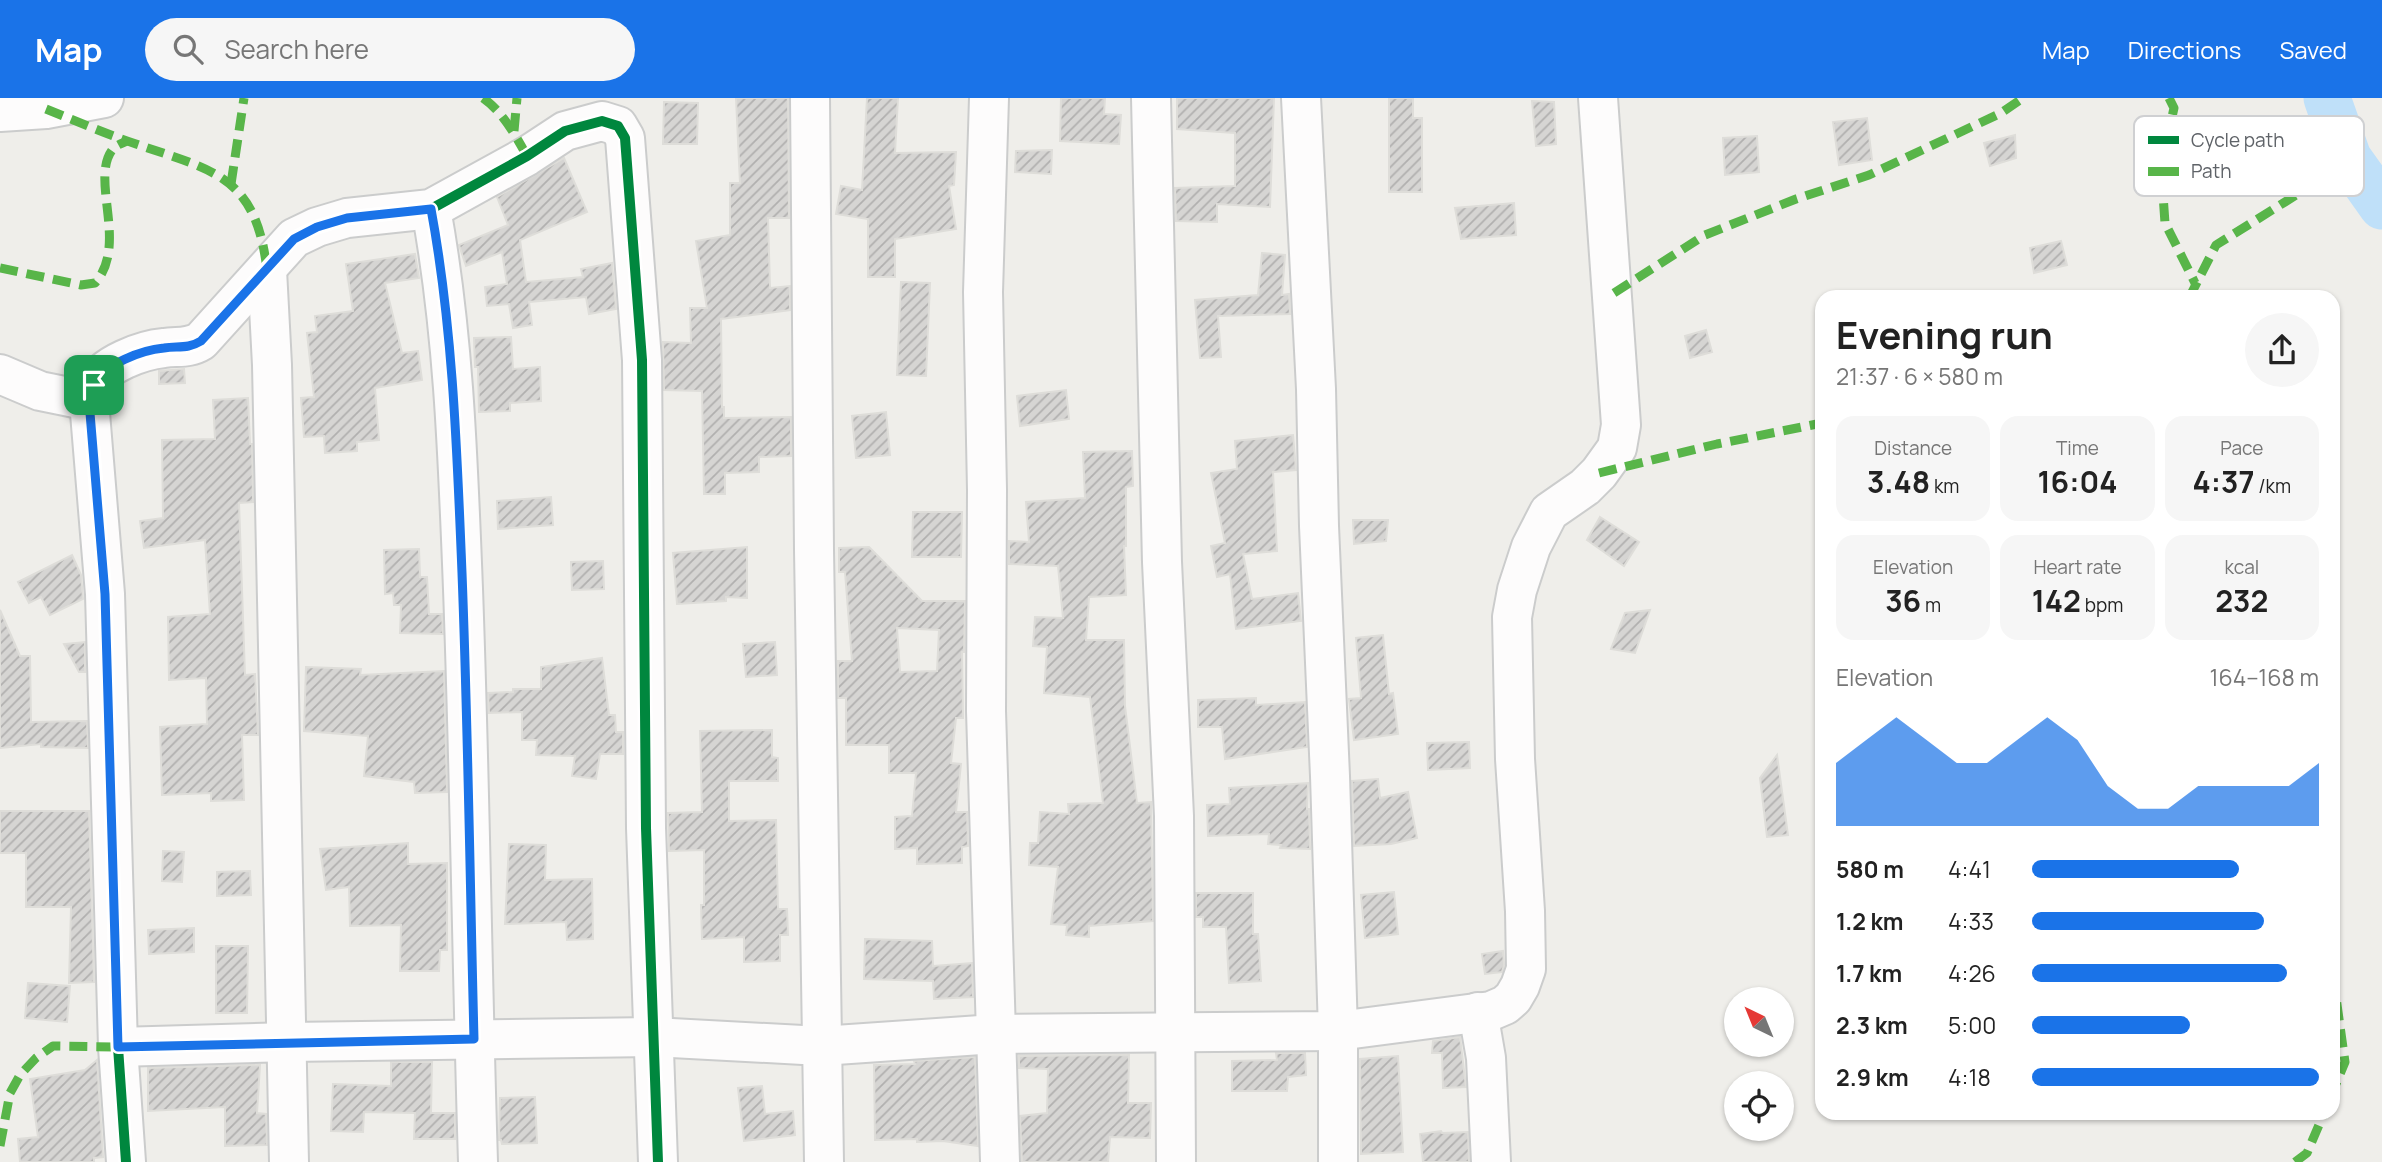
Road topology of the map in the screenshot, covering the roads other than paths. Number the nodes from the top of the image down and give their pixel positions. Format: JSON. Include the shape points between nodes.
{"nodes":[{"id":1,"x":104,"y":98,"type":"edge"},
{"id":2,"x":810,"y":98,"type":"edge"},
{"id":3,"x":989,"y":98,"type":"edge"},
{"id":4,"x":1152,"y":98,"type":"edge"},
{"id":5,"x":1301,"y":98,"type":"edge"},
{"id":6,"x":1598,"y":98,"type":"edge"},
{"id":7,"x":0,"y":111,"type":"edge"},
{"id":8,"x":431,"y":209,"type":"junction"},
{"id":9,"x":267,"y":270,"type":"junction"},
{"id":10,"x":0,"y":374,"type":"edge"},
{"id":11,"x":89,"y":401,"type":"junction"},
{"id":12,"x":1478,"y":1012,"type":"junction"},
{"id":13,"x":1176,"y":1031,"type":"junction"},
{"id":14,"x":1338,"y":1031,"type":"junction"},
{"id":15,"x":995,"y":1034,"type":"junction"},
{"id":16,"x":653,"y":1037,"type":"junction"},
{"id":17,"x":474,"y":1039,"type":"junction"},
{"id":18,"x":288,"y":1042,"type":"junction"},
{"id":19,"x":821,"y":1046,"type":"junction"},
{"id":20,"x":118,"y":1047,"type":"junction"},
{"id":21,"x":126,"y":1162,"type":"edge"},
{"id":22,"x":289,"y":1162,"type":"edge"},
{"id":23,"x":478,"y":1162,"type":"edge"},
{"id":24,"x":658,"y":1162,"type":"edge"},
{"id":25,"x":824,"y":1162,"type":"edge"},
{"id":26,"x":1000,"y":1162,"type":"edge"},
{"id":27,"x":1176,"y":1162,"type":"edge"},
{"id":28,"x":1338,"y":1162,"type":"edge"},
{"id":29,"x":1491,"y":1162,"type":"edge"}],
"edges":[{"from":1,"to":7,"type":"street","via":[[46,109]]},
{"from":2,"to":19,"type":"street"},
{"from":3,"to":15,"type":"street","via":[[983,292],[986,711]]},
{"from":4,"to":13,"type":"street","via":[[1174,816]]},
{"from":5,"to":14,"type":"street"},
{"from":6,"to":12,"type":"street","via":[[1621,425],[1617,448],[1599,473],[1549,512],[1517,590],[1512,617],[1526,969],[1505,1005]]},
{"from":8,"to":9,"type":"street","via":[[347,218],[317,227],[294,239]]},
{"from":8,"to":16,"type":"street","via":[[565,131],[602,121],[618,126],[625,138],[642,360],[646,828]]},
{"from":8,"to":17,"type":"street","via":[[441,264],[457,447]]},
{"from":9,"to":11,"type":"street","via":[[201,341],[190,348],[136,353],[103,372]]},
{"from":9,"to":18,"type":"street"},
{"from":10,"to":11,"type":"street","via":[[40,391]]},
{"from":11,"to":20,"type":"street","via":[[105,594]]},
{"from":12,"to":14,"type":"street"},
{"from":12,"to":29,"type":"street","via":[[1486,1058]]},
{"from":13,"to":14,"type":"street"},
{"from":13,"to":15,"type":"street"},
{"from":13,"to":27,"type":"street"},
{"from":14,"to":28,"type":"street"},
{"from":15,"to":19,"type":"street"},
{"from":15,"to":26,"type":"street"},
{"from":16,"to":17,"type":"street"},
{"from":16,"to":19,"type":"street"},
{"from":16,"to":24,"type":"street"},
{"from":17,"to":18,"type":"street"},
{"from":17,"to":23,"type":"street"},
{"from":18,"to":20,"type":"street"},
{"from":18,"to":22,"type":"street"},
{"from":19,"to":25,"type":"street"},
{"from":20,"to":21,"type":"street"}]}
